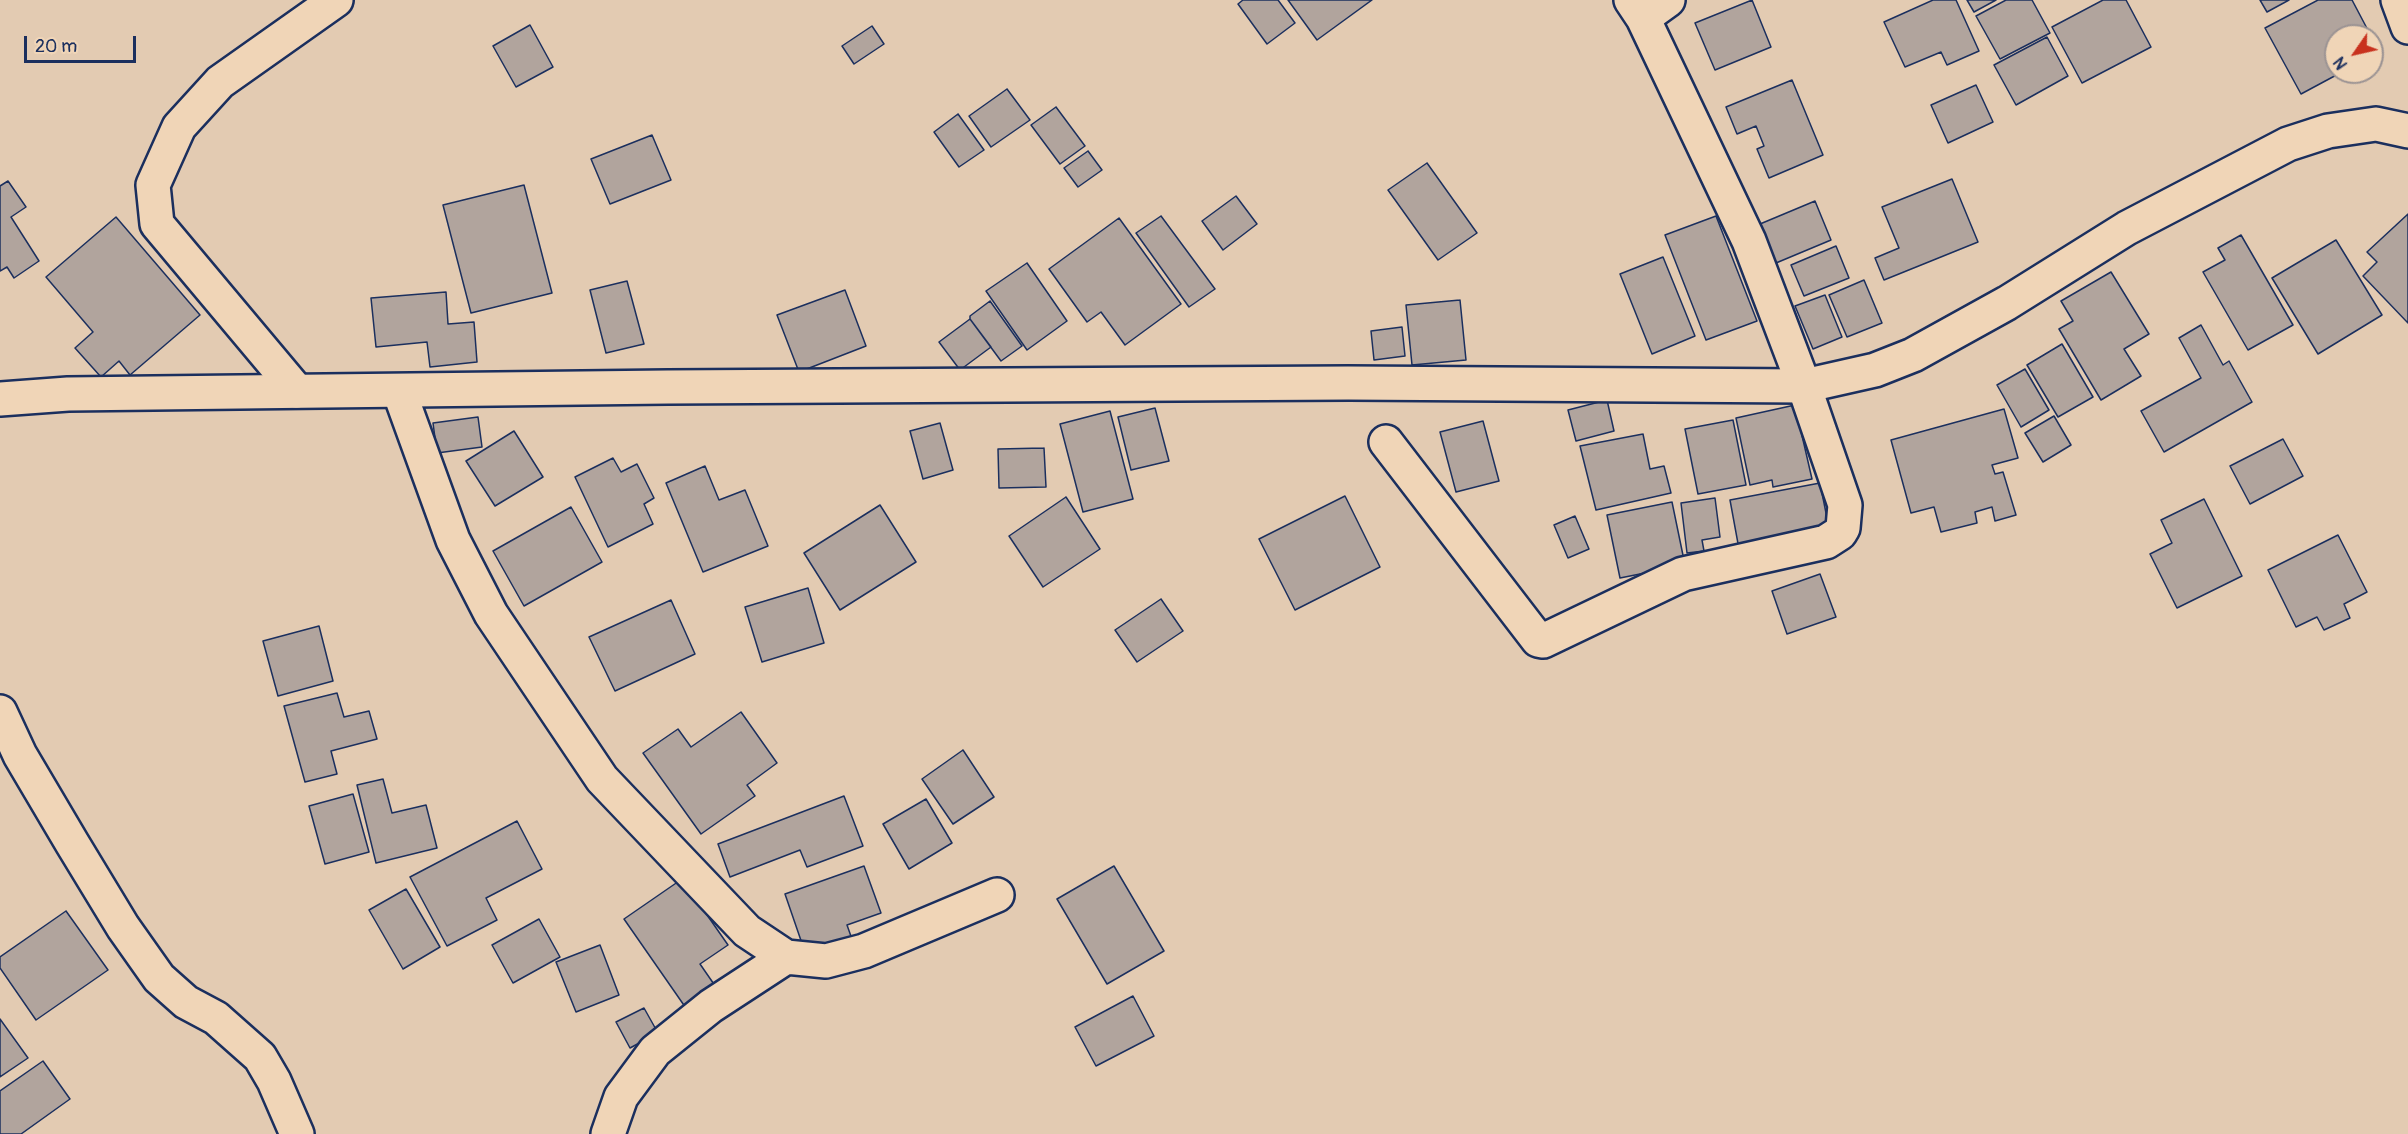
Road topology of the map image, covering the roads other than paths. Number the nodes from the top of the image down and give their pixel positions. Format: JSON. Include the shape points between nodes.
{"nodes":[{"id":1,"x":336,"y":0,"type":"edge"},
{"id":2,"x":2398,"y":0,"type":"edge"},
{"id":3,"x":1647,"y":6,"type":"edge"},
{"id":4,"x":2408,"y":27,"type":"edge"},
{"id":5,"x":2408,"y":131,"type":"edge"},
{"id":6,"x":1804,"y":386,"type":"junction"},
{"id":7,"x":297,"y":391,"type":"junction"},
{"id":8,"x":399,"y":391,"type":"junction"},
{"id":9,"x":0,"y":399,"type":"edge"},
{"id":10,"x":1386,"y":442,"type":"dead end"},
{"id":11,"x":0,"y":712,"type":"edge"},
{"id":12,"x":997,"y":895,"type":"dead end"},
{"id":13,"x":786,"y":957,"type":"junction"},
{"id":14,"x":297,"y":1134,"type":"edge"},
{"id":15,"x":608,"y":1134,"type":"edge"}],
"edges":[{"from":1,"to":7,"type":"street","via":[[220,82],[179,128],[153,185],[157,224]]},
{"from":2,"to":4,"type":"street"},
{"from":3,"to":6,"type":"street","via":[[1749,241]]},
{"from":5,"to":6,"type":"street","via":[[2376,124],[2328,131],[2288,144],[2127,228],[2007,303],[1913,355],[1875,370]]},
{"from":6,"to":8,"type":"street","via":[[1348,383]]},
{"from":6,"to":10,"type":"street","via":[[1845,505],[1839,533],[1826,542],[1683,574],[1543,641],[1538,640]]},
{"from":7,"to":8,"type":"street"},
{"from":7,"to":9,"type":"street","via":[[68,394]]},
{"from":8,"to":13,"type":"street","via":[[453,540],[491,614],[602,779],[747,931]]},
{"from":11,"to":14,"type":"street","via":[[20,755],[123,927],[159,978],[186,1002],[216,1018],[260,1057]]},
{"from":12,"to":13,"type":"street","via":[[864,951],[826,961]]},
{"from":13,"to":15,"type":"street","via":[[711,1006],[655,1051],[621,1097]]}]}
